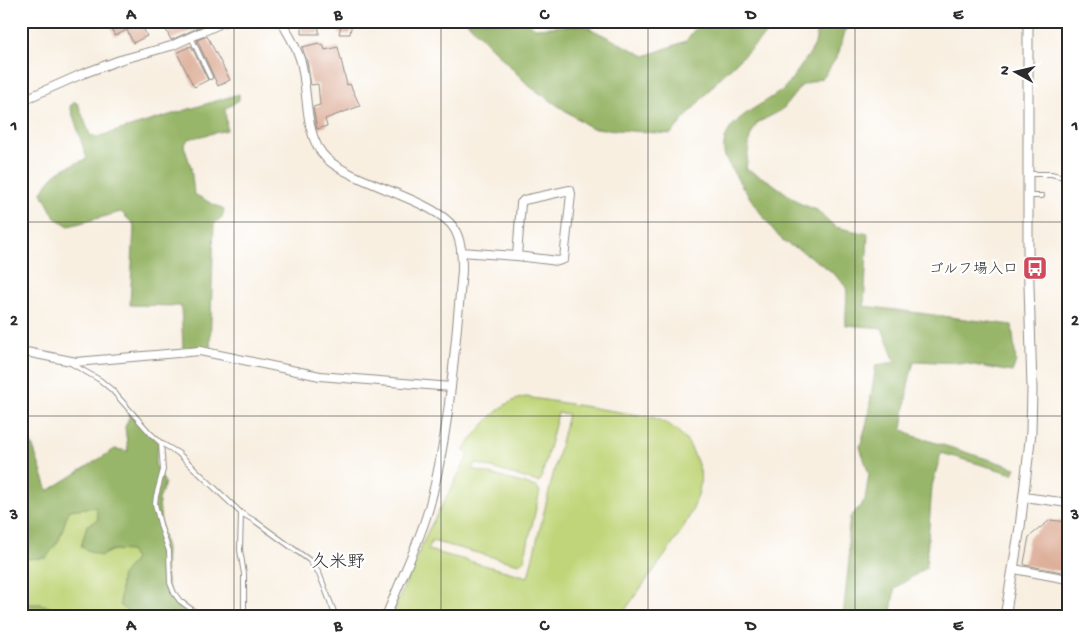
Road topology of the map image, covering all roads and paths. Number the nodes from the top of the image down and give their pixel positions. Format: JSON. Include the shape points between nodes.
{"nodes":[{"id":1,"x":226,"y":21,"type":"edge"},
{"id":2,"x":281,"y":21,"type":"edge"},
{"id":3,"x":1028,"y":21,"type":"edge"},
{"id":4,"x":191,"y":37,"type":"junction"},
{"id":5,"x":210,"y":77,"type":"dead end"},
{"id":6,"x":21,"y":101,"type":"edge"},
{"id":7,"x":1029,"y":174,"type":"junction"},
{"id":8,"x":1068,"y":178,"type":"edge"},
{"id":9,"x":1029,"y":196,"type":"junction"},
{"id":10,"x":1042,"y":196,"type":"dead end"},
{"id":11,"x":461,"y":252,"type":"junction"},
{"id":12,"x":517,"y":256,"type":"junction"},
{"id":13,"x":21,"y":351,"type":"edge"},
{"id":14,"x":67,"y":361,"type":"junction"},
{"id":15,"x":451,"y":387,"type":"junction"},
{"id":16,"x":161,"y":443,"type":"junction"},
{"id":17,"x":1024,"y":497,"type":"junction"},
{"id":18,"x":1068,"y":503,"type":"edge"},
{"id":19,"x":241,"y":513,"type":"junction"},
{"id":20,"x":1014,"y":569,"type":"junction"},
{"id":21,"x":1068,"y":579,"type":"edge"},
{"id":22,"x":202,"y":617,"type":"edge"},
{"id":23,"x":244,"y":617,"type":"edge"},
{"id":24,"x":336,"y":617,"type":"edge"},
{"id":25,"x":386,"y":617,"type":"edge"},
{"id":26,"x":1005,"y":617,"type":"edge"}],
"edges":[{"from":1,"to":4,"type":"street"},
{"from":2,"to":11,"type":"street","via":[[301,63],[310,124],[323,156],[342,169],[442,217],[455,230]]},
{"from":3,"to":7,"type":"street"},
{"from":4,"to":5,"type":"lane"},
{"from":4,"to":6,"type":"street","via":[[82,74]]},
{"from":7,"to":8,"type":"lane"},
{"from":7,"to":9,"type":"street"},
{"from":9,"to":10,"type":"lane"},
{"from":9,"to":17,"type":"street","via":[[1032,389]]},
{"from":11,"to":12,"type":"street"},
{"from":11,"to":15,"type":"street"},
{"from":12,"to":12,"type":"street","via":[[564,259],[570,190],[524,200]]},
{"from":13,"to":14,"type":"street"},
{"from":14,"to":15,"type":"street","via":[[200,351],[320,376]]},
{"from":14,"to":16,"type":"lane","via":[[112,390]]},
{"from":15,"to":25,"type":"street","via":[[430,505]]},
{"from":16,"to":19,"type":"lane","via":[[178,453]]},
{"from":16,"to":22,"type":"lane","via":[[163,470],[155,504],[169,551],[170,583],[180,601]]},
{"from":17,"to":18,"type":"street"},
{"from":17,"to":20,"type":"street"},
{"from":19,"to":23,"type":"lane"},
{"from":19,"to":24,"type":"lane","via":[[309,560],[319,573]]},
{"from":20,"to":21,"type":"street"},
{"from":20,"to":26,"type":"street"}]}
